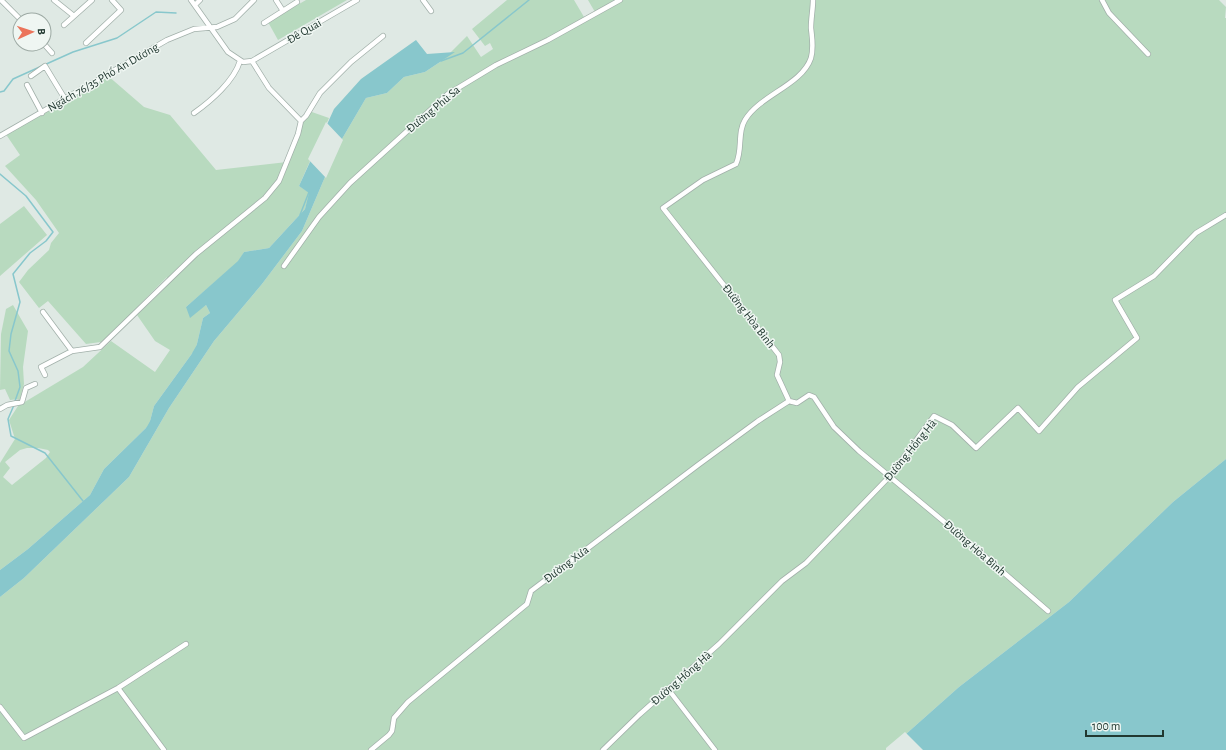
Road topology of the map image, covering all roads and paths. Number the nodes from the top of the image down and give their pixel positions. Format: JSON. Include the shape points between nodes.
{"nodes":[{"id":1,"x":1,"y":0,"type":"edge"},
{"id":2,"x":54,"y":0,"type":"edge"},
{"id":3,"x":92,"y":0,"type":"edge"},
{"id":4,"x":112,"y":0,"type":"edge"},
{"id":5,"x":191,"y":0,"type":"edge"},
{"id":6,"x":200,"y":0,"type":"edge"},
{"id":7,"x":254,"y":0,"type":"edge"},
{"id":8,"x":276,"y":0,"type":"edge"},
{"id":9,"x":357,"y":0,"type":"edge"},
{"id":10,"x":423,"y":0,"type":"edge"},
{"id":11,"x":620,"y":0,"type":"edge"},
{"id":12,"x":813,"y":0,"type":"edge"},
{"id":13,"x":1102,"y":0,"type":"edge"},
{"id":14,"x":297,"y":2,"type":"dead end"},
{"id":15,"x":195,"y":5,"type":"junction"},
{"id":16,"x":283,"y":11,"type":"junction"},
{"id":17,"x":431,"y":11,"type":"dead end"},
{"id":18,"x":13,"y":12,"type":"edge"},
{"id":19,"x":74,"y":16,"type":"junction"},
{"id":20,"x":264,"y":23,"type":"dead end"},
{"id":21,"x":64,"y":25,"type":"dead end"},
{"id":22,"x":210,"y":28,"type":"junction"},
{"id":23,"x":383,"y":36,"type":"dead end"},
{"id":24,"x":86,"y":42,"type":"dead end"},
{"id":25,"x":1148,"y":54,"type":"dead end"},
{"id":26,"x":240,"y":61,"type":"junction"},
{"id":27,"x":252,"y":61,"type":"junction"},
{"id":28,"x":31,"y":76,"type":"dead end"},
{"id":29,"x":27,"y":85,"type":"dead end"},
{"id":30,"x":65,"y":99,"type":"junction"},
{"id":31,"x":42,"y":112,"type":"junction"},
{"id":32,"x":194,"y":112,"type":"dead end"},
{"id":33,"x":301,"y":121,"type":"junction"},
{"id":34,"x":0,"y":136,"type":"edge"},
{"id":35,"x":1226,"y":215,"type":"edge"},
{"id":36,"x":284,"y":266,"type":"dead end"},
{"id":37,"x":43,"y":312,"type":"dead end"},
{"id":38,"x":72,"y":351,"type":"junction"},
{"id":39,"x":45,"y":375,"type":"dead end"},
{"id":40,"x":35,"y":384,"type":"dead end"},
{"id":41,"x":789,"y":401,"type":"junction"},
{"id":42,"x":0,"y":408,"type":"edge"},
{"id":43,"x":890,"y":476,"type":"junction"},
{"id":44,"x":1048,"y":611,"type":"dead end"},
{"id":45,"x":186,"y":644,"type":"dead end"},
{"id":46,"x":118,"y":688,"type":"junction"},
{"id":47,"x":668,"y":689,"type":"junction"},
{"id":48,"x":0,"y":707,"type":"edge"},
{"id":49,"x":164,"y":750,"type":"edge"},
{"id":50,"x":371,"y":750,"type":"edge"},
{"id":51,"x":602,"y":750,"type":"edge"},
{"id":52,"x":716,"y":750,"type":"edge"}],
"edges":[{"from":1,"to":18,"type":"street"},
{"from":2,"to":19,"type":"street"},
{"from":3,"to":19,"type":"street"},
{"from":4,"to":24,"type":"street","via":[[121,10]]},
{"from":5,"to":15,"type":"street"},
{"from":6,"to":15,"type":"street"},
{"from":7,"to":22,"type":"street","name":"Ngách 76/35 Phố An Dương","via":[[235,19]]},
{"from":8,"to":16,"type":"street"},
{"from":9,"to":27,"type":"street","name":"Đê Quai"},
{"from":10,"to":17,"type":"street"},
{"from":11,"to":36,"type":"street","name":"Đường Phù Sa","via":[[496,65],[448,94],[350,183],[319,217]]},
{"from":12,"to":41,"type":"street","name":"Đường Hòa Bình","via":[[813,44],[810,59],[795,78],[762,101],[746,119],[741,127],[741,149],[736,164],[703,180],[663,208],[779,355],[777,375]]},
{"from":13,"to":25,"type":"street","via":[[1109,13]]},
{"from":14,"to":16,"type":"street"},
{"from":15,"to":22,"type":"street"},
{"from":16,"to":20,"type":"street"},
{"from":19,"to":21,"type":"street"},
{"from":22,"to":26,"type":"street","via":[[228,52]]},
{"from":22,"to":30,"type":"street","name":"Ngách 76/35 Phố An Dương","via":[[194,29],[166,40]]},
{"from":23,"to":33,"type":"street","via":[[351,62],[320,93]]},
{"from":26,"to":27,"type":"street"},
{"from":26,"to":32,"type":"street","via":[[232,77]]},
{"from":27,"to":33,"type":"street","via":[[269,88]]},
{"from":28,"to":30,"type":"street","via":[[45,66]]},
{"from":29,"to":31,"type":"street"},
{"from":30,"to":31,"type":"street","name":"Ngách 76/35 Phố An Dương"},
{"from":31,"to":34,"type":"street","name":"Ngách 76/35 Phố An Dương"},
{"from":33,"to":38,"type":"street","via":[[285,168],[265,198],[196,254],[100,347]]},
{"from":35,"to":43,"type":"street","name":"Đường Hồng Hà","via":[[1196,233],[1154,276],[1115,300],[1137,338],[1071,395],[1039,431],[1018,408],[976,448],[952,425],[934,416]]},
{"from":37,"to":38,"type":"street"},
{"from":38,"to":39,"type":"street","via":[[41,367]]},
{"from":40,"to":42,"type":"street","via":[[26,388],[22,402]]},
{"from":41,"to":43,"type":"street","name":"Đường Hòa Bình","via":[[797,403],[809,395],[814,397],[834,427]]},
{"from":41,"to":50,"type":"street","name":"Đường Xưa","via":[[704,460],[531,591],[527,604],[408,702],[394,718],[390,735]]},
{"from":43,"to":44,"type":"street","name":"Đường Hòa Bình"},
{"from":43,"to":47,"type":"street","name":"Đường Hồng Hà","via":[[806,563],[782,580],[719,644]]},
{"from":45,"to":46,"type":"street"},
{"from":46,"to":48,"type":"street","via":[[24,738]]},
{"from":46,"to":49,"type":"street"},
{"from":47,"to":51,"type":"street","name":"Đường Hồng Hà"},
{"from":47,"to":52,"type":"street"}]}
